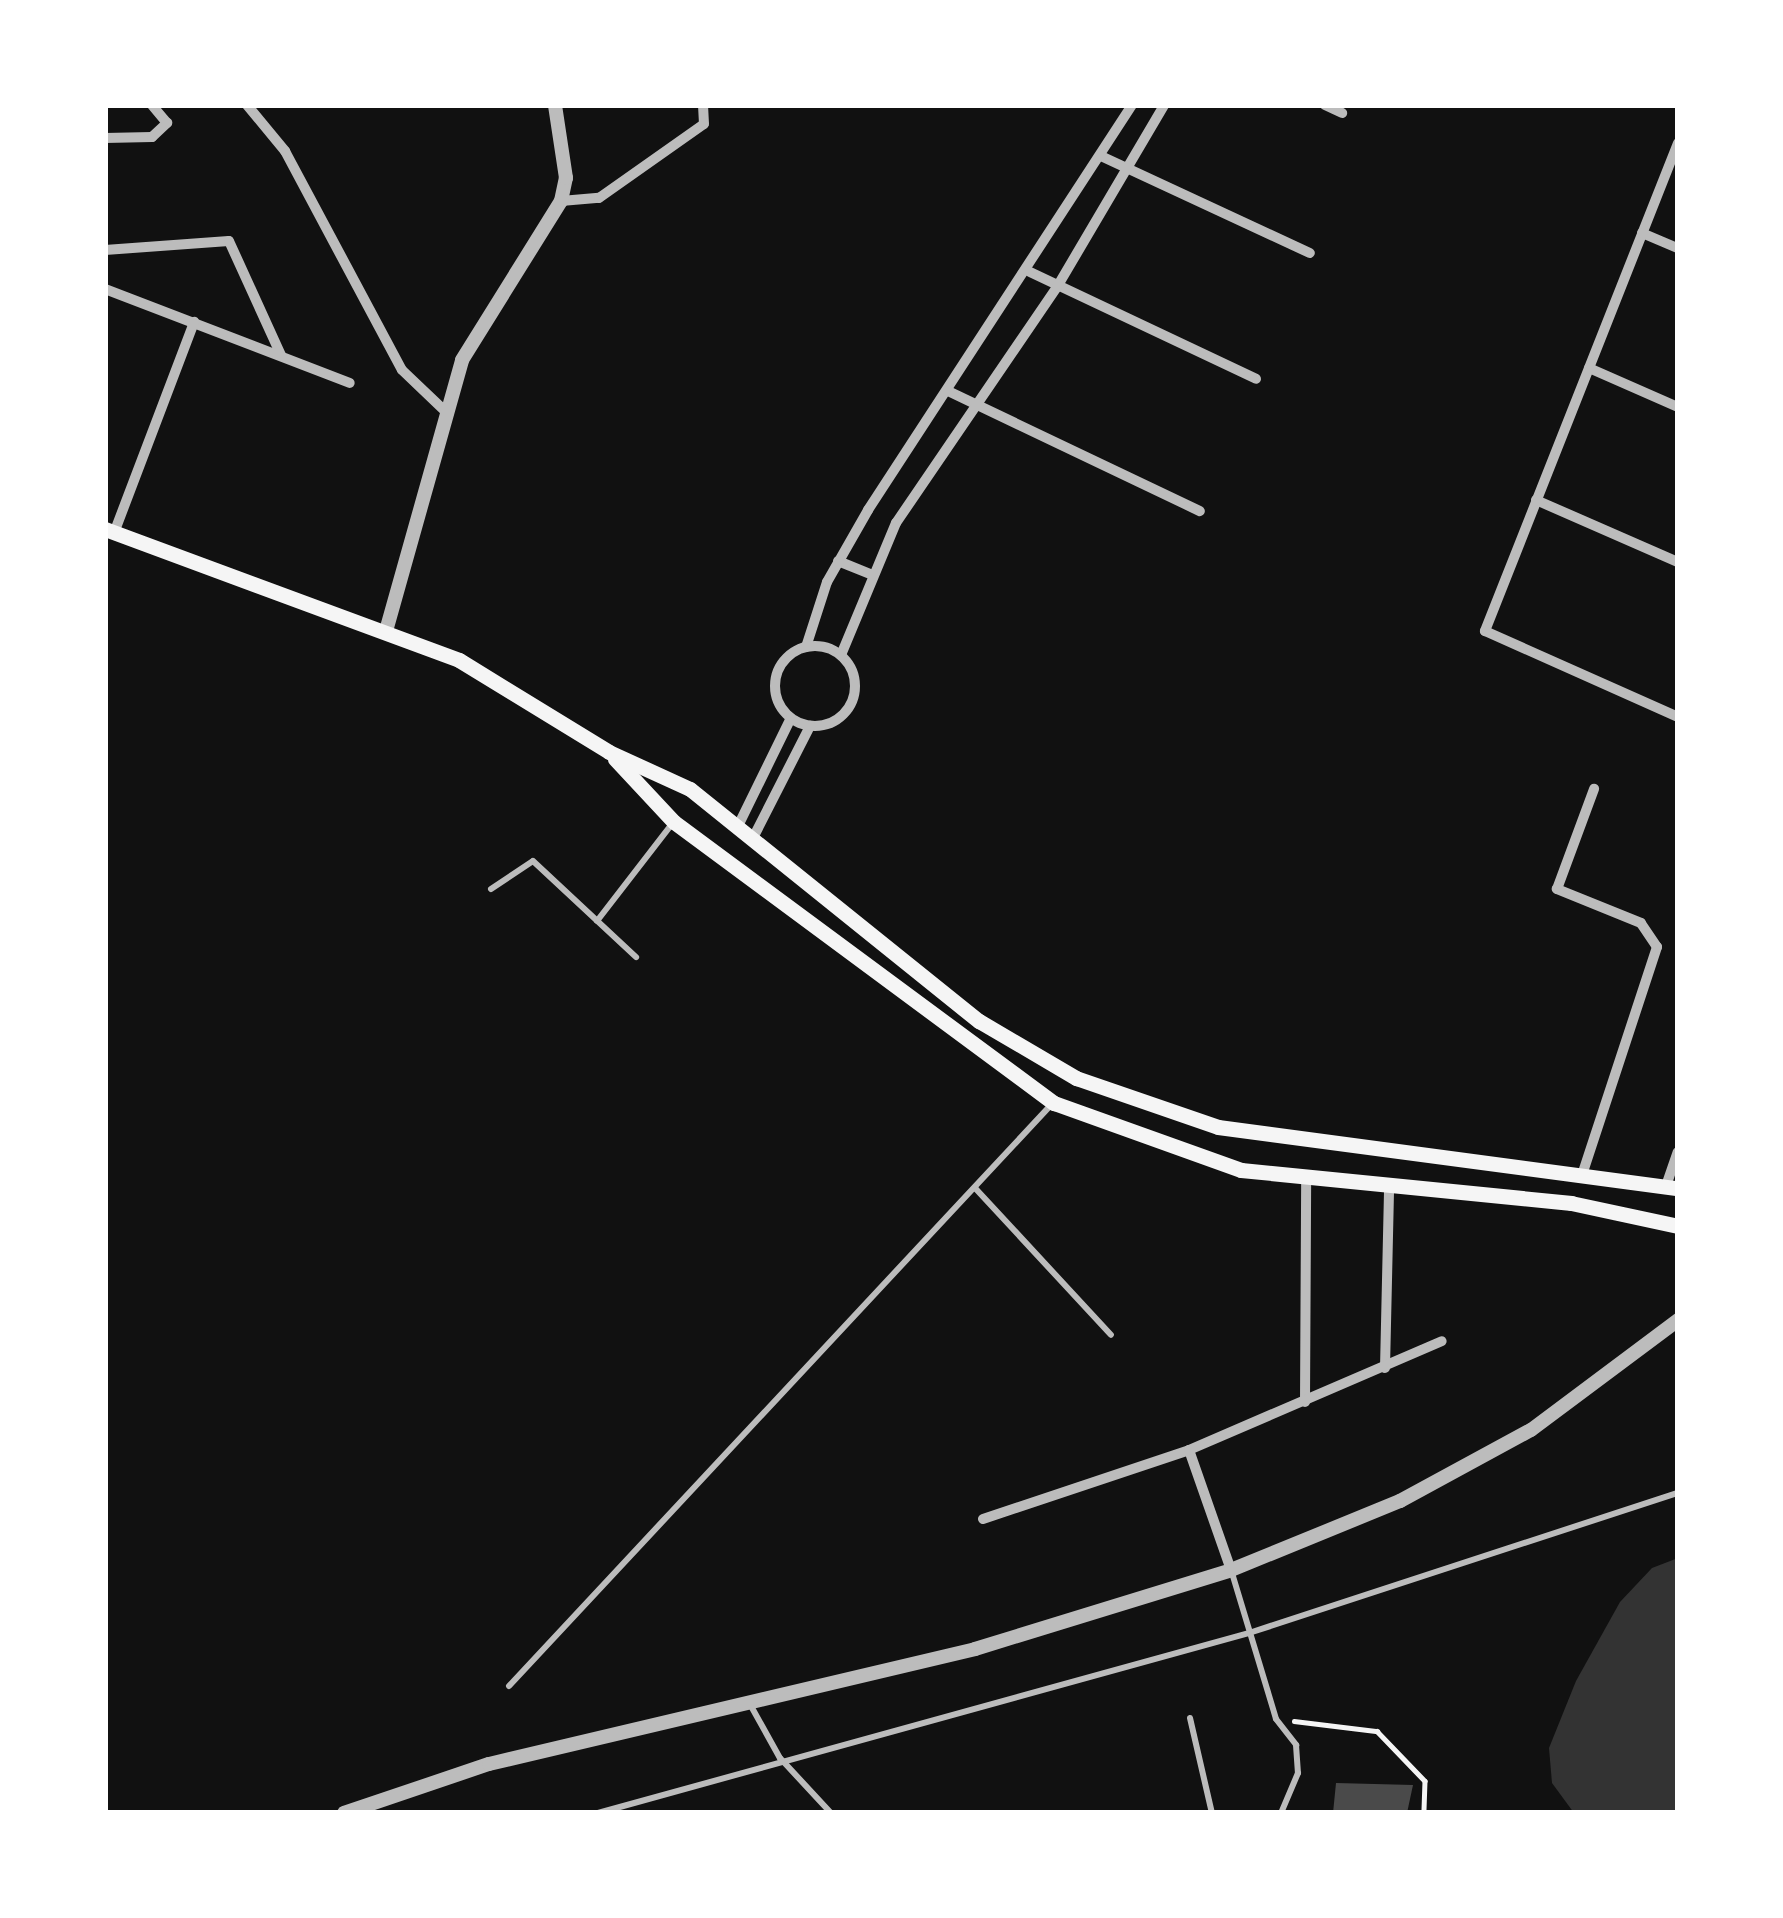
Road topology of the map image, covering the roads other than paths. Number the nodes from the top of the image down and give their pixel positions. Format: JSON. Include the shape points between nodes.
{"nodes":[{"id":1,"x":152,"y":105,"type":"edge"},
{"id":2,"x":247,"y":105,"type":"edge"},
{"id":3,"x":555,"y":105,"type":"edge"},
{"id":4,"x":703,"y":105,"type":"edge"},
{"id":5,"x":1132,"y":105,"type":"edge"},
{"id":6,"x":1164,"y":105,"type":"edge"},
{"id":7,"x":1325,"y":105,"type":"edge"},
{"id":8,"x":1342,"y":113,"type":"dead end"},
{"id":9,"x":105,"y":138,"type":"edge"},
{"id":10,"x":1678,"y":143,"type":"edge"},
{"id":11,"x":1102,"y":157,"type":"junction"},
{"id":12,"x":1129,"y":171,"type":"junction"},
{"id":13,"x":561,"y":201,"type":"junction"},
{"id":14,"x":1642,"y":233,"type":"junction"},
{"id":15,"x":1678,"y":248,"type":"edge"},
{"id":16,"x":105,"y":250,"type":"edge"},
{"id":17,"x":1310,"y":253,"type":"dead end"},
{"id":18,"x":1030,"y":272,"type":"junction"},
{"id":19,"x":1057,"y":287,"type":"junction"},
{"id":20,"x":105,"y":289,"type":"edge"},
{"id":21,"x":194,"y":322,"type":"junction"},
{"id":22,"x":281,"y":355,"type":"junction"},
{"id":23,"x":1589,"y":368,"type":"junction"},
{"id":24,"x":1256,"y":379,"type":"dead end"},
{"id":25,"x":350,"y":383,"type":"dead end"},
{"id":26,"x":948,"y":391,"type":"junction"},
{"id":27,"x":973,"y":403,"type":"junction"},
{"id":28,"x":1678,"y":406,"type":"edge"},
{"id":29,"x":443,"y":409,"type":"junction"},
{"id":30,"x":1536,"y":500,"type":"junction"},
{"id":31,"x":1200,"y":511,"type":"dead end"},
{"id":32,"x":110,"y":531,"type":"edge"},
{"id":33,"x":838,"y":561,"type":"junction"},
{"id":34,"x":1678,"y":562,"type":"edge"},
{"id":35,"x":870,"y":574,"type":"junction"},
{"id":36,"x":386,"y":631,"type":"junction"},
{"id":37,"x":806,"y":647,"type":"junction"},
{"id":38,"x":841,"y":655,"type":"junction"},
{"id":39,"x":1678,"y":717,"type":"edge"},
{"id":40,"x":790,"y":718,"type":"junction"},
{"id":41,"x":810,"y":726,"type":"junction"},
{"id":42,"x":609,"y":752,"type":"junction"},
{"id":43,"x":1594,"y":789,"type":"dead end"},
{"id":44,"x":674,"y":822,"type":"junction"},
{"id":45,"x":738,"y":826,"type":"junction"},
{"id":46,"x":753,"y":838,"type":"junction"},
{"id":47,"x":720,"y":854,"type":"junction"},
{"id":48,"x":736,"y":864,"type":"junction"},
{"id":49,"x":491,"y":889,"type":"dead end"},
{"id":50,"x":597,"y":921,"type":"junction"},
{"id":51,"x":636,"y":957,"type":"dead end"},
{"id":52,"x":1054,"y":1103,"type":"junction"},
{"id":53,"x":1678,"y":1152,"type":"edge"},
{"id":54,"x":1583,"y":1172,"type":"junction"},
{"id":55,"x":1306,"y":1180,"type":"junction"},
{"id":56,"x":1389,"y":1186,"type":"junction"},
{"id":57,"x":975,"y":1187,"type":"junction"},
{"id":58,"x":1672,"y":1187,"type":"edge"},
{"id":59,"x":1678,"y":1226,"type":"edge"},
{"id":60,"x":1678,"y":1320,"type":"edge"},
{"id":61,"x":1111,"y":1335,"type":"dead end"},
{"id":62,"x":1442,"y":1341,"type":"dead end"},
{"id":63,"x":1385,"y":1368,"type":"junction"},
{"id":64,"x":1305,"y":1402,"type":"junction"},
{"id":65,"x":1189,"y":1450,"type":"junction"},
{"id":66,"x":1678,"y":1493,"type":"edge"},
{"id":67,"x":983,"y":1519,"type":"dead end"},
{"id":68,"x":1231,"y":1570,"type":"junction"},
{"id":69,"x":1250,"y":1633,"type":"junction"},
{"id":70,"x":508,"y":1686,"type":"dead end"},
{"id":71,"x":750,"y":1704,"type":"junction"},
{"id":72,"x":1190,"y":1718,"type":"dead end"},
{"id":73,"x":780,"y":1758,"type":"junction"},
{"id":74,"x":344,"y":1813,"type":"edge"},
{"id":75,"x":598,"y":1813,"type":"edge"},
{"id":76,"x":831,"y":1813,"type":"edge"},
{"id":77,"x":1212,"y":1813,"type":"edge"},
{"id":78,"x":1281,"y":1813,"type":"edge"}],
"edges":[{"from":1,"to":9,"type":"street","via":[[167,123],[152,137]]},
{"from":2,"to":29,"type":"street","via":[[285,151],[402,370]]},
{"from":3,"to":13,"type":"street","via":[[566,178]]},
{"from":4,"to":13,"type":"street","via":[[704,124],[599,198]]},
{"from":5,"to":11,"type":"street"},
{"from":6,"to":12,"type":"street"},
{"from":7,"to":8,"type":"street"},
{"from":10,"to":14,"type":"street"},
{"from":11,"to":12,"type":"street"},
{"from":11,"to":18,"type":"street"},
{"from":12,"to":17,"type":"street"},
{"from":12,"to":19,"type":"street"},
{"from":13,"to":29,"type":"street","via":[[492,306]]},
{"from":14,"to":15,"type":"street"},
{"from":14,"to":23,"type":"street"},
{"from":16,"to":22,"type":"street","via":[[229,242]]},
{"from":18,"to":19,"type":"street"},
{"from":18,"to":26,"type":"street"},
{"from":19,"to":24,"type":"street"},
{"from":19,"to":27,"type":"street"},
{"from":20,"to":21,"type":"street"},
{"from":21,"to":22,"type":"street"},
{"from":21,"to":32,"type":"street"},
{"from":22,"to":25,"type":"street"},
{"from":23,"to":28,"type":"street"},
{"from":23,"to":30,"type":"street"},
{"from":26,"to":27,"type":"street"},
{"from":26,"to":33,"type":"street"},
{"from":27,"to":31,"type":"street"},
{"from":27,"to":35,"type":"street"},
{"from":29,"to":36,"type":"street"},
{"from":30,"to":34,"type":"street"},
{"from":30,"to":39,"type":"street","via":[[1485,631]]},
{"from":32,"to":36,"type":"main road"},
{"from":33,"to":35,"type":"street"},
{"from":33,"to":37,"type":"street"},
{"from":35,"to":38,"type":"street"},
{"from":36,"to":42,"type":"main road","via":[[459,660]]},
{"from":37,"to":38,"type":"street"},
{"from":37,"to":40,"type":"street","via":[[784,660],[775,684]]},
{"from":38,"to":41,"type":"street","via":[[854,675],[854,699],[839,719]]},
{"from":40,"to":41,"type":"street"},
{"from":40,"to":45,"type":"street"},
{"from":41,"to":46,"type":"street"},
{"from":42,"to":44,"type":"main road"},
{"from":42,"to":45,"type":"main road","via":[[689,789]]},
{"from":43,"to":54,"type":"street","via":[[1557,889],[1641,923],[1657,947]]},
{"from":44,"to":47,"type":"main road"},
{"from":44,"to":50,"type":"lane"},
{"from":45,"to":46,"type":"main road"},
{"from":45,"to":47,"type":"main road"},
{"from":46,"to":48,"type":"main road"},
{"from":46,"to":54,"type":"main road","via":[[979,1021],[1076,1078],[1217,1127]]},
{"from":47,"to":48,"type":"main road"},
{"from":48,"to":52,"type":"main road"},
{"from":49,"to":50,"type":"lane","via":[[529,859]]},
{"from":50,"to":51,"type":"lane"},
{"from":52,"to":55,"type":"main road","via":[[1212,1162]]},
{"from":52,"to":57,"type":"lane"},
{"from":53,"to":58,"type":"street"},
{"from":54,"to":58,"type":"main road"},
{"from":55,"to":56,"type":"main road"},
{"from":55,"to":64,"type":"street"},
{"from":56,"to":59,"type":"main road","via":[[1570,1203]]},
{"from":56,"to":63,"type":"street"},
{"from":57,"to":61,"type":"lane"},
{"from":57,"to":70,"type":"lane"},
{"from":60,"to":68,"type":"street","via":[[1531,1430],[1400,1501]]},
{"from":62,"to":63,"type":"street"},
{"from":63,"to":64,"type":"street"},
{"from":64,"to":65,"type":"street"},
{"from":65,"to":67,"type":"street"},
{"from":65,"to":68,"type":"street"},
{"from":66,"to":69,"type":"lane"},
{"from":68,"to":69,"type":"lane"},
{"from":68,"to":71,"type":"street","via":[[974,1648]]},
{"from":69,"to":73,"type":"lane"},
{"from":69,"to":78,"type":"lane","via":[[1276,1719],[1298,1760]]},
{"from":71,"to":73,"type":"lane"},
{"from":71,"to":74,"type":"street","via":[[489,1764]]},
{"from":72,"to":77,"type":"lane"},
{"from":73,"to":75,"type":"lane"},
{"from":73,"to":76,"type":"lane"}]}
